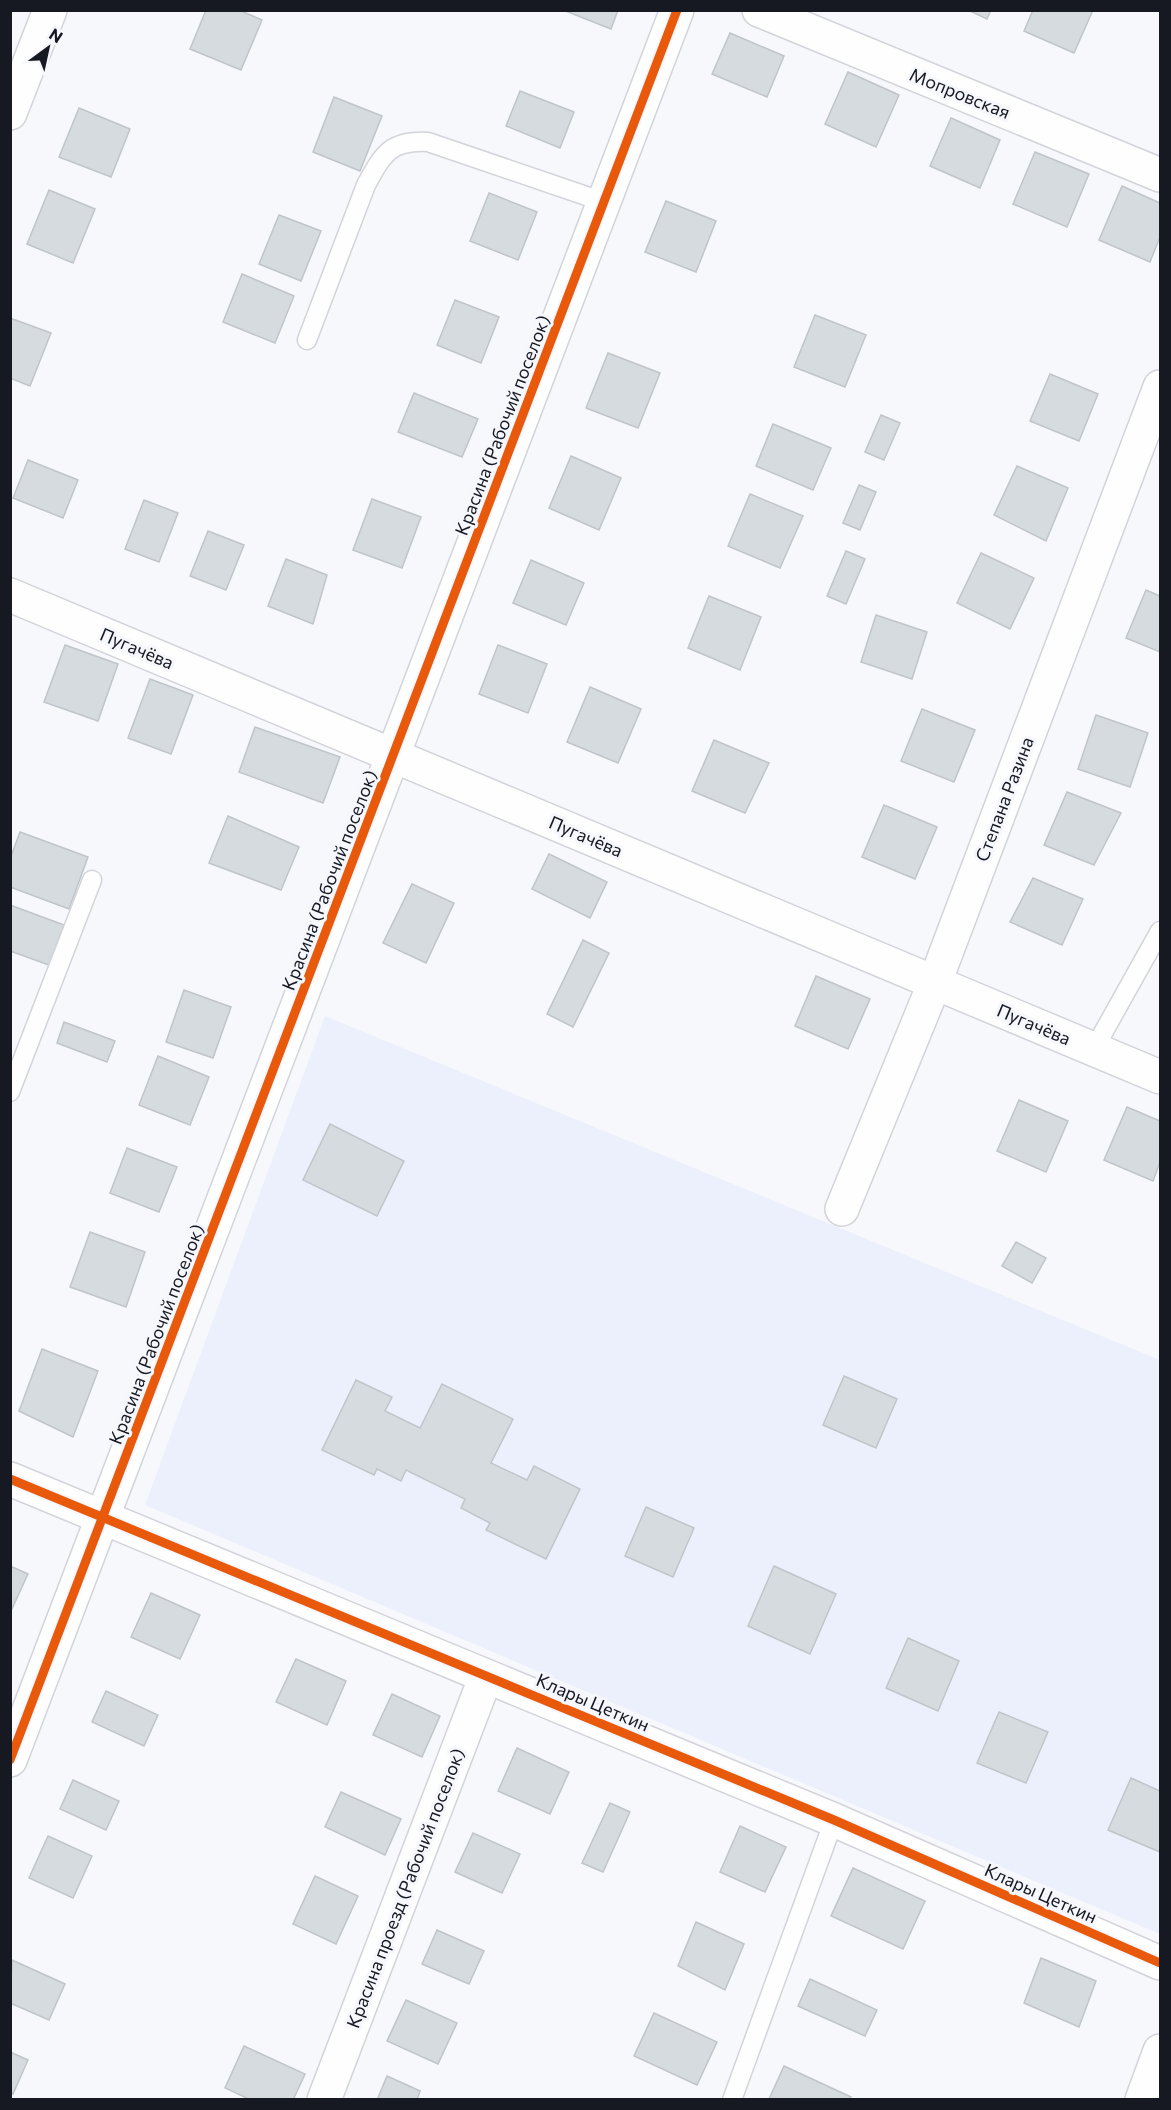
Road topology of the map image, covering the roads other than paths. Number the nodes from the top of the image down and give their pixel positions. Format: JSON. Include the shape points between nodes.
{"nodes":[{"id":1,"x":50,"y":10,"type":"edge"},
{"id":2,"x":676,"y":10,"type":"edge"},
{"id":3,"x":759,"y":10,"type":"edge"},
{"id":4,"x":10,"y":113,"type":"edge"},
{"id":5,"x":1161,"y":176,"type":"edge"},
{"id":6,"x":604,"y":202,"type":"junction"},
{"id":7,"x":307,"y":340,"type":"dead end"},
{"id":8,"x":1161,"y":387,"type":"edge"},
{"id":9,"x":10,"y":595,"type":"edge"},
{"id":10,"x":394,"y":756,"type":"junction"},
{"id":11,"x":92,"y":880,"type":"dead end"},
{"id":12,"x":1161,"y":931,"type":"edge"},
{"id":13,"x":935,"y":982,"type":"junction"},
{"id":14,"x":1094,"y":1049,"type":"junction"},
{"id":15,"x":1161,"y":1077,"type":"edge"},
{"id":16,"x":10,"y":1092,"type":"edge"},
{"id":17,"x":842,"y":1209,"type":"dead end"},
{"id":18,"x":10,"y":1479,"type":"edge"},
{"id":19,"x":103,"y":1517,"type":"junction"},
{"id":20,"x":486,"y":1676,"type":"junction"},
{"id":21,"x":10,"y":1760,"type":"edge"},
{"id":22,"x":834,"y":1820,"type":"junction"},
{"id":23,"x":1161,"y":1963,"type":"edge"},
{"id":24,"x":1161,"y":2051,"type":"edge"},
{"id":25,"x":324,"y":2100,"type":"edge"},
{"id":26,"x":732,"y":2100,"type":"edge"},
{"id":27,"x":1142,"y":2100,"type":"edge"}],
"edges":[{"from":1,"to":4,"type":"street"},
{"from":2,"to":6,"type":"street","name":"Красина (Рабочий поселок)"},
{"from":3,"to":5,"type":"street","name":"Мопровская"},
{"from":6,"to":7,"type":"lane","via":[[428,142],[410,141],[391,148],[366,184]]},
{"from":6,"to":10,"type":"street","name":"Красина (Рабочий поселок)"},
{"from":8,"to":13,"type":"street","name":"Степана Разина"},
{"from":9,"to":10,"type":"street","name":"Пугачёва"},
{"from":10,"to":13,"type":"street","name":"Пугачёва"},
{"from":10,"to":19,"type":"street","name":"Красина (Рабочий поселок)"},
{"from":11,"to":16,"type":"lane"},
{"from":12,"to":14,"type":"lane"},
{"from":13,"to":14,"type":"street","name":"Пугачёва"},
{"from":13,"to":17,"type":"street","name":"Степана Разина"},
{"from":14,"to":15,"type":"street","name":"Пугачёва"},
{"from":18,"to":19,"type":"street","name":"Клары Цеткин"},
{"from":19,"to":20,"type":"street","name":"Клары Цеткин"},
{"from":19,"to":21,"type":"street","name":"Красина (Рабочий поселок)"},
{"from":20,"to":22,"type":"street","name":"Клары Цеткин"},
{"from":20,"to":25,"type":"street","name":"Красина проезд (Рабочий поселок)"},
{"from":22,"to":23,"type":"street","name":"Клары Цеткин"},
{"from":22,"to":26,"type":"lane"},
{"from":24,"to":27,"type":"street"}]}
